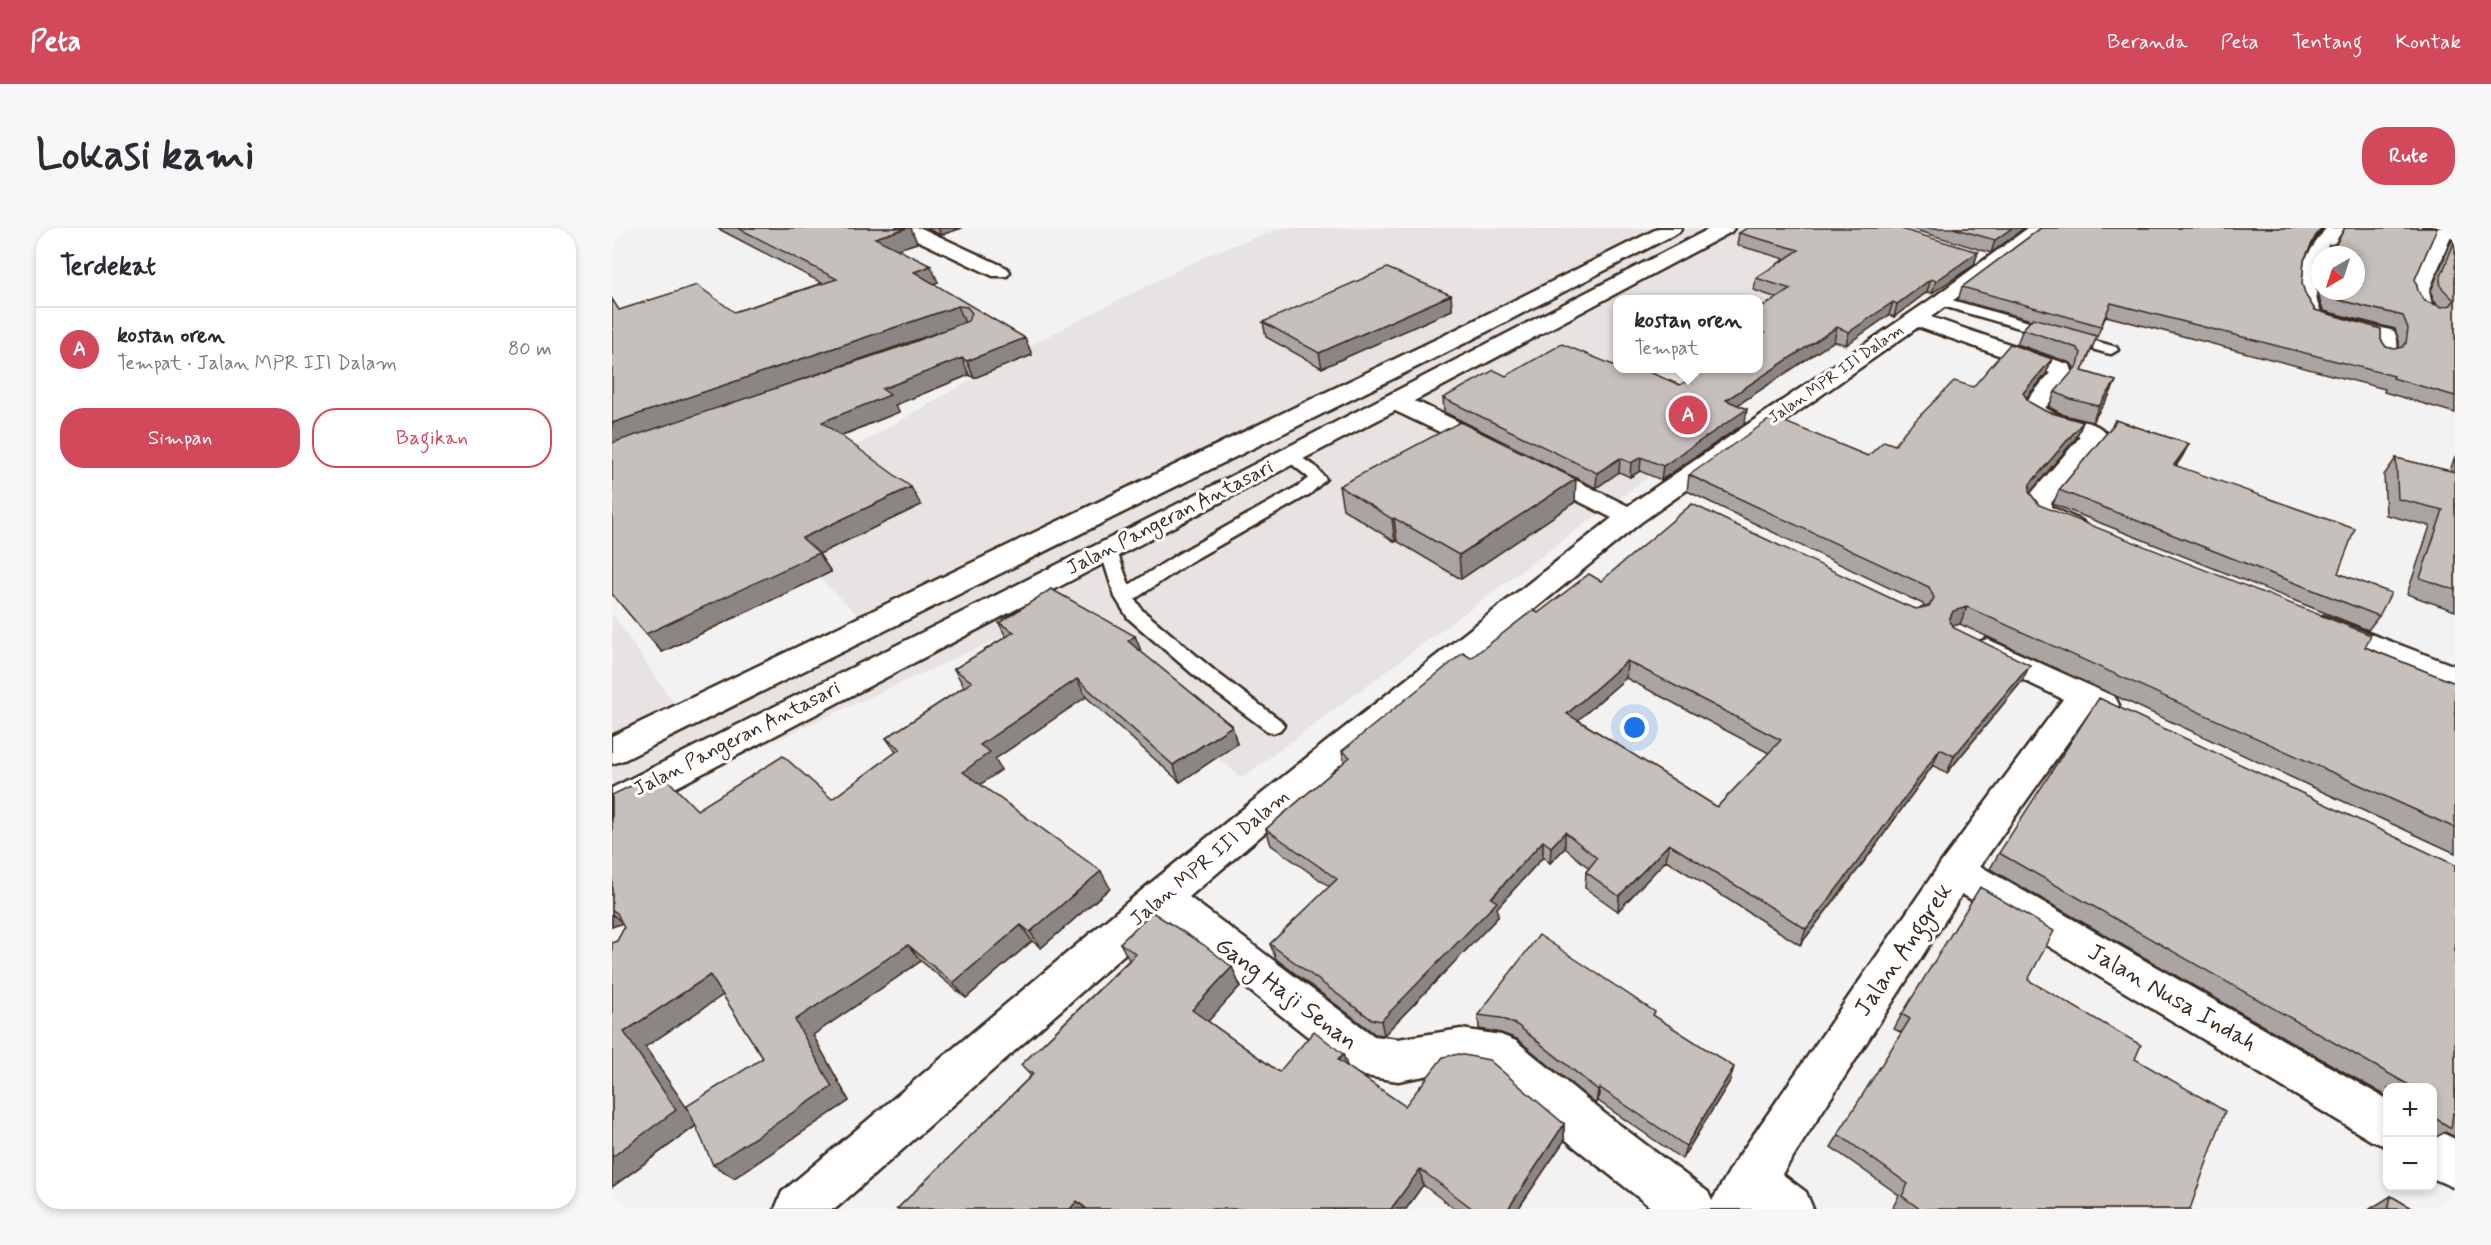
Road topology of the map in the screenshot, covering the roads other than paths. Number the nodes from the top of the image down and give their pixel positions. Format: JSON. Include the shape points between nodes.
{"nodes":[{"id":1,"x":906,"y":228,"type":"edge"},
{"id":2,"x":1671,"y":228,"type":"edge"},
{"id":3,"x":1725,"y":228,"type":"edge"},
{"id":4,"x":2040,"y":228,"type":"edge"},
{"id":5,"x":2335,"y":228,"type":"edge"},
{"id":6,"x":2444,"y":231,"type":"edge"},
{"id":7,"x":1000,"y":272,"type":"dead end"},
{"id":8,"x":1928,"y":310,"type":"junction"},
{"id":9,"x":2433,"y":313,"type":"edge"},
{"id":10,"x":2111,"y":350,"type":"dead end"},
{"id":11,"x":2386,"y":353,"type":"edge"},
{"id":12,"x":1395,"y":402,"type":"junction"},
{"id":13,"x":1290,"y":456,"type":"junction"},
{"id":14,"x":1630,"y":517,"type":"junction"},
{"id":15,"x":2092,"y":534,"type":"edge"},
{"id":16,"x":1109,"y":550,"type":"junction"},
{"id":17,"x":1124,"y":597,"type":"junction"},
{"id":18,"x":2301,"y":617,"type":"edge"},
{"id":19,"x":1959,"y":636,"type":"edge"},
{"id":20,"x":2455,"y":678,"type":"edge"},
{"id":21,"x":2083,"y":696,"type":"junction"},
{"id":22,"x":2126,"y":716,"type":"edge"},
{"id":23,"x":1273,"y":725,"type":"dead end"},
{"id":24,"x":612,"y":751,"type":"edge"},
{"id":25,"x":612,"y":804,"type":"edge"},
{"id":26,"x":1956,"y":871,"type":"junction"},
{"id":27,"x":1161,"y":898,"type":"junction"},
{"id":28,"x":2383,"y":1122,"type":"edge"},
{"id":29,"x":2437,"y":1153,"type":"edge"},
{"id":30,"x":2455,"y":1164,"type":"edge"},
{"id":31,"x":1742,"y":1194,"type":"edge"},
{"id":32,"x":799,"y":1209,"type":"edge"},
{"id":33,"x":1691,"y":1209,"type":"edge"},
{"id":34,"x":1789,"y":1209,"type":"edge"}],
"edges":[{"from":1,"to":7,"type":"street"},
{"from":2,"to":24,"type":"street","name":"Jalan Pangeran Antasari","via":[[1445,344]]},
{"from":3,"to":12,"type":"street","name":"Jalan Pangeran Antasari"},
{"from":4,"to":8,"type":"street","name":"Jalan MPR III Dalam","via":[[1983,259]]},
{"from":5,"to":11,"type":"street","via":[[2316,256],[2306,288],[2307,301],[2315,317],[2386,336]]},
{"from":6,"to":9,"type":"street","via":[[2419,291],[2423,306]]},
{"from":8,"to":10,"type":"lane"},
{"from":8,"to":14,"type":"street","name":"Jalan MPR III Dalam","via":[[1674,500]]},
{"from":8,"to":15,"type":"street","via":[[2062,370],[2031,410],[2095,435],[2037,507],[2050,517]]},
{"from":12,"to":13,"type":"street","name":"Jalan Pangeran Antasari"},
{"from":12,"to":14,"type":"street"},
{"from":13,"to":16,"type":"street","name":"Jalan Pangeran Antasari"},
{"from":13,"to":17,"type":"lane","via":[[1318,479]]},
{"from":14,"to":27,"type":"street","name":"Jalan MPR III Dalam"},
{"from":16,"to":17,"type":"lane"},
{"from":16,"to":25,"type":"street","name":"Jalan Pangeran Antasari"},
{"from":17,"to":23,"type":"lane","via":[[1135,614],[1200,670]]},
{"from":18,"to":20,"type":"street"},
{"from":19,"to":21,"type":"street"},
{"from":21,"to":22,"type":"street"},
{"from":21,"to":26,"type":"street","name":"Jalan Anggrek"},
{"from":26,"to":28,"type":"street","name":"Jalan Nusa Indah"},
{"from":26,"to":31,"type":"street","name":"Jalan Anggrek"},
{"from":27,"to":32,"type":"street","name":"Jalan MPR III Dalam"},
{"from":27,"to":33,"type":"street","name":"Gang Haji Senan","via":[[1365,1054],[1398,1060],[1461,1049],[1501,1056]]},
{"from":29,"to":30,"type":"street"},
{"from":31,"to":34,"type":"street"}]}
